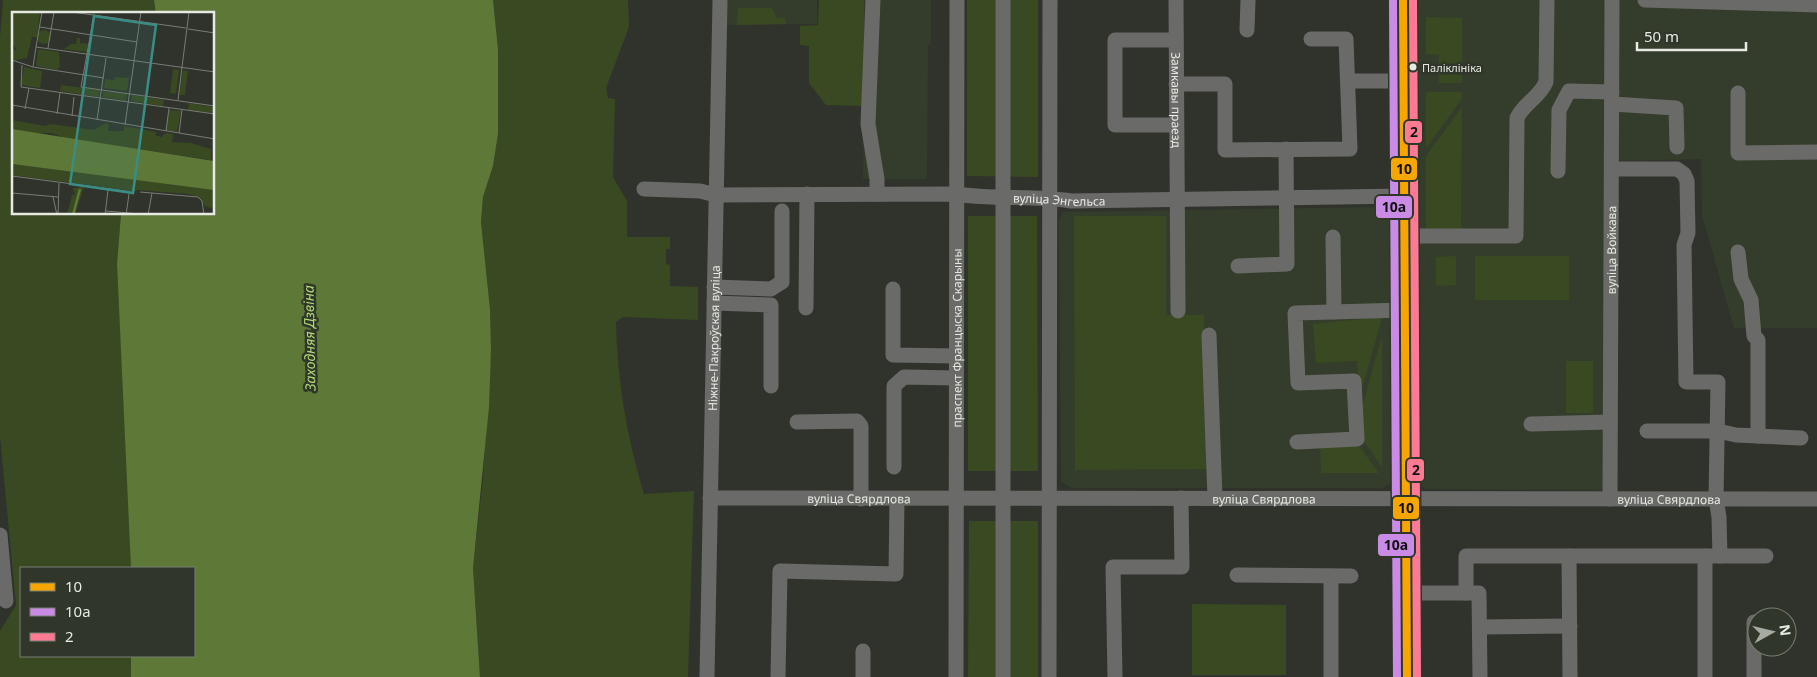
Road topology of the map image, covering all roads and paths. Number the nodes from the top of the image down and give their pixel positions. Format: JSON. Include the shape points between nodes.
{"nodes":[{"id":1,"x":720,"y":0,"type":"edge"},
{"id":2,"x":873,"y":0,"type":"edge"},
{"id":3,"x":956,"y":0,"type":"edge"},
{"id":4,"x":1003,"y":0,"type":"edge"},
{"id":5,"x":1050,"y":0,"type":"edge"},
{"id":6,"x":1176,"y":0,"type":"edge"},
{"id":7,"x":1248,"y":0,"type":"edge"},
{"id":8,"x":1403,"y":0,"type":"edge"},
{"id":9,"x":1547,"y":0,"type":"edge"},
{"id":10,"x":1612,"y":0,"type":"edge"},
{"id":11,"x":1645,"y":0,"type":"edge"},
{"id":12,"x":1682,"y":1,"type":"edge"},
{"id":13,"x":1817,"y":5,"type":"edge"},
{"id":14,"x":1248,"y":30,"type":"dead end"},
{"id":15,"x":1311,"y":39,"type":"dead end"},
{"id":16,"x":1176,"y":40,"type":"junction"},
{"id":17,"x":1349,"y":80,"type":"junction"},
{"id":18,"x":1404,"y":81,"type":"junction"},
{"id":19,"x":1176,"y":84,"type":"junction"},
{"id":20,"x":1738,"y":93,"type":"dead end"},
{"id":21,"x":1612,"y":98,"type":"junction"},
{"id":22,"x":1176,"y":125,"type":"junction"},
{"id":23,"x":1677,"y":147,"type":"dead end"},
{"id":24,"x":1286,"y":149,"type":"junction"},
{"id":25,"x":1817,"y":152,"type":"edge"},
{"id":26,"x":1612,"y":168,"type":"junction"},
{"id":27,"x":1558,"y":171,"type":"dead end"},
{"id":28,"x":644,"y":189,"type":"dead end"},
{"id":29,"x":807,"y":194,"type":"junction"},
{"id":30,"x":877,"y":194,"type":"junction"},
{"id":31,"x":956,"y":194,"type":"junction"},
{"id":32,"x":716,"y":195,"type":"junction"},
{"id":33,"x":1404,"y":196,"type":"junction"},
{"id":34,"x":1003,"y":197,"type":"junction"},
{"id":35,"x":1286,"y":197,"type":"junction"},
{"id":36,"x":1049,"y":198,"type":"junction"},
{"id":37,"x":1176,"y":199,"type":"junction"},
{"id":38,"x":782,"y":211,"type":"dead end"},
{"id":39,"x":1405,"y":236,"type":"junction"},
{"id":40,"x":1333,"y":237,"type":"dead end"},
{"id":41,"x":1738,"y":252,"type":"dead end"},
{"id":42,"x":1238,"y":266,"type":"dead end"},
{"id":43,"x":714,"y":287,"type":"junction"},
{"id":44,"x":893,"y":289,"type":"dead end"},
{"id":45,"x":714,"y":304,"type":"junction"},
{"id":46,"x":806,"y":308,"type":"dead end"},
{"id":47,"x":1405,"y":310,"type":"junction"},
{"id":48,"x":1178,"y":311,"type":"dead end"},
{"id":49,"x":1334,"y":312,"type":"junction"},
{"id":50,"x":1209,"y":335,"type":"dead end"},
{"id":51,"x":956,"y":356,"type":"junction"},
{"id":52,"x":956,"y":378,"type":"junction"},
{"id":53,"x":771,"y":386,"type":"dead end"},
{"id":54,"x":797,"y":422,"type":"dead end"},
{"id":55,"x":1610,"y":422,"type":"junction"},
{"id":56,"x":1531,"y":424,"type":"dead end"},
{"id":57,"x":1647,"y":431,"type":"dead end"},
{"id":58,"x":1718,"y":431,"type":"junction"},
{"id":59,"x":1758,"y":436,"type":"junction"},
{"id":60,"x":1801,"y":438,"type":"dead end"},
{"id":61,"x":1297,"y":442,"type":"dead end"},
{"id":62,"x":894,"y":466,"type":"dead end"},
{"id":63,"x":710,"y":498,"type":"junction"},
{"id":64,"x":1002,"y":498,"type":"junction"},
{"id":65,"x":1050,"y":498,"type":"junction"},
{"id":66,"x":1181,"y":498,"type":"junction"},
{"id":67,"x":1215,"y":498,"type":"junction"},
{"id":68,"x":861,"y":499,"type":"junction"},
{"id":69,"x":956,"y":499,"type":"junction"},
{"id":70,"x":1405,"y":499,"type":"junction"},
{"id":71,"x":1610,"y":499,"type":"junction"},
{"id":72,"x":1716,"y":499,"type":"junction"},
{"id":73,"x":1817,"y":499,"type":"edge"},
{"id":74,"x":897,"y":500,"type":"junction"},
{"id":75,"x":0,"y":535,"type":"edge"},
{"id":76,"x":1569,"y":556,"type":"junction"},
{"id":77,"x":1713,"y":556,"type":"junction"},
{"id":78,"x":1766,"y":556,"type":"dead end"},
{"id":79,"x":1237,"y":575,"type":"dead end"},
{"id":80,"x":1331,"y":576,"type":"junction"},
{"id":81,"x":1351,"y":576,"type":"dead end"},
{"id":82,"x":1466,"y":593,"type":"junction"},
{"id":83,"x":1407,"y":594,"type":"junction"},
{"id":84,"x":6,"y":601,"type":"dead end"},
{"id":85,"x":1570,"y":626,"type":"junction"},
{"id":86,"x":1480,"y":627,"type":"junction"},
{"id":87,"x":863,"y":651,"type":"dead end"},
{"id":88,"x":1754,"y":657,"type":"edge"},
{"id":89,"x":707,"y":677,"type":"edge"},
{"id":90,"x":778,"y":677,"type":"edge"},
{"id":91,"x":863,"y":677,"type":"edge"},
{"id":92,"x":956,"y":677,"type":"edge"},
{"id":93,"x":1003,"y":677,"type":"edge"},
{"id":94,"x":1049,"y":677,"type":"edge"},
{"id":95,"x":1115,"y":677,"type":"edge"},
{"id":96,"x":1331,"y":677,"type":"edge"},
{"id":97,"x":1407,"y":677,"type":"edge"},
{"id":98,"x":1480,"y":677,"type":"edge"},
{"id":99,"x":1570,"y":677,"type":"edge"},
{"id":100,"x":1706,"y":677,"type":"edge"},
{"id":101,"x":1754,"y":677,"type":"edge"}],
"edges":[{"from":1,"to":32,"type":"street","name":"Ніжне-Пакроўская вуліца"},
{"from":2,"to":30,"type":"street","via":[[868,124]]},
{"from":3,"to":31,"type":"street","name":"праспект Францыска Скарыны"},
{"from":4,"to":34,"type":"street"},
{"from":5,"to":36,"type":"street"},
{"from":6,"to":16,"type":"street","name":"Замкавы праезд"},
{"from":7,"to":14,"type":"street"},
{"from":8,"to":18,"type":"main road"},
{"from":9,"to":39,"type":"street","via":[[1546,82],[1517,118],[1516,236]]},
{"from":10,"to":21,"type":"street","name":"вуліца Войкава"},
{"from":11,"to":12,"type":"street"},
{"from":12,"to":13,"type":"street"},
{"from":15,"to":17,"type":"street","via":[[1346,39]]},
{"from":16,"to":19,"type":"street","name":"Замкавы праезд"},
{"from":16,"to":22,"type":"street","via":[[1115,40],[1115,125]]},
{"from":17,"to":18,"type":"street"},
{"from":17,"to":24,"type":"street","via":[[1350,149]]},
{"from":18,"to":33,"type":"main road"},
{"from":19,"to":22,"type":"street","name":"Замкавы праезд"},
{"from":19,"to":24,"type":"street","via":[[1224,84],[1225,150]]},
{"from":20,"to":25,"type":"street","via":[[1738,153]]},
{"from":21,"to":23,"type":"street","via":[[1676,108]]},
{"from":21,"to":26,"type":"street","name":"вуліца Войкава"},
{"from":21,"to":27,"type":"street","via":[[1569,91],[1559,110]]},
{"from":22,"to":37,"type":"street","name":"Замкавы праезд"},
{"from":24,"to":35,"type":"street"},
{"from":26,"to":55,"type":"street","name":"вуліца Войкава"},
{"from":26,"to":58,"type":"street","via":[[1677,169],[1687,181],[1688,233],[1684,245],[1686,382],[1718,382]]},
{"from":28,"to":32,"type":"street","name":"вуліца Энгельса","via":[[700,191]]},
{"from":29,"to":30,"type":"street","name":"вуліца Энгельса"},
{"from":29,"to":32,"type":"street","name":"вуліца Энгельса"},
{"from":29,"to":46,"type":"street"},
{"from":30,"to":31,"type":"street","name":"вуліца Энгельса"},
{"from":31,"to":34,"type":"street","name":"вуліца Энгельса"},
{"from":31,"to":51,"type":"street","name":"праспект Францыска Скарыны"},
{"from":32,"to":43,"type":"street","name":"Ніжне-Пакроўская вуліца"},
{"from":33,"to":35,"type":"street","name":"вуліца Энгельса"},
{"from":33,"to":39,"type":"main road"},
{"from":34,"to":36,"type":"street","name":"вуліца Энгельса"},
{"from":34,"to":64,"type":"street"},
{"from":35,"to":37,"type":"street","name":"вуліца Энгельса"},
{"from":35,"to":42,"type":"street","via":[[1287,264]]},
{"from":36,"to":37,"type":"street","name":"вуліца Энгельса","via":[[1070,201]]},
{"from":36,"to":65,"type":"street"},
{"from":37,"to":48,"type":"street","name":"Замкавы праезд"},
{"from":38,"to":43,"type":"street","via":[[782,282],[771,289]]},
{"from":39,"to":47,"type":"main road"},
{"from":40,"to":49,"type":"street"},
{"from":41,"to":59,"type":"street","via":[[1741,279],[1751,300],[1754,336],[1758,340]]},
{"from":43,"to":45,"type":"street","name":"Ніжне-Пакроўская вуліца"},
{"from":44,"to":51,"type":"street","via":[[893,356]]},
{"from":45,"to":53,"type":"street","via":[[771,304]]},
{"from":45,"to":63,"type":"street","name":"Ніжне-Пакроўская вуліца"},
{"from":47,"to":49,"type":"street"},
{"from":47,"to":70,"type":"main road"},
{"from":49,"to":61,"type":"street","via":[[1295,313],[1298,383],[1354,381],[1357,439]]},
{"from":50,"to":67,"type":"street"},
{"from":51,"to":52,"type":"street","name":"праспект Францыска Скарыны"},
{"from":52,"to":62,"type":"street","via":[[904,378],[894,386]]},
{"from":52,"to":69,"type":"street","name":"праспект Францыска Скарыны"},
{"from":54,"to":68,"type":"street","via":[[857,421],[862,426]]},
{"from":55,"to":56,"type":"street"},
{"from":55,"to":71,"type":"street","name":"вуліца Войкава"},
{"from":57,"to":58,"type":"street"},
{"from":58,"to":59,"type":"street","via":[[1736,436]]},
{"from":58,"to":72,"type":"street"},
{"from":59,"to":60,"type":"street"},
{"from":63,"to":68,"type":"street","name":"вуліца Свярдлова"},
{"from":63,"to":89,"type":"street","name":"Ніжне-Пакроўская вуліца"},
{"from":64,"to":65,"type":"street","name":"вуліца Свярдлова"},
{"from":64,"to":69,"type":"street","name":"вуліца Свярдлова"},
{"from":64,"to":93,"type":"street"},
{"from":65,"to":66,"type":"street","name":"вуліца Свярдлова"},
{"from":65,"to":94,"type":"street"},
{"from":66,"to":67,"type":"street","name":"вуліца Свярдлова"},
{"from":66,"to":95,"type":"street","via":[[1182,568],[1113,567]]},
{"from":67,"to":70,"type":"street","name":"вуліца Свярдлова"},
{"from":68,"to":74,"type":"street","name":"вуліца Свярдлова"},
{"from":69,"to":74,"type":"street","name":"вуліца Свярдлова"},
{"from":69,"to":92,"type":"street","name":"праспект Францыска Скарыны"},
{"from":70,"to":71,"type":"street","name":"вуліца Свярдлова"},
{"from":70,"to":83,"type":"main road"},
{"from":71,"to":72,"type":"street","name":"вуліца Свярдлова"},
{"from":72,"to":73,"type":"street","name":"вуліца Свярдлова"},
{"from":72,"to":77,"type":"street","via":[[1719,517]]},
{"from":74,"to":90,"type":"street","via":[[896,574],[780,572]]},
{"from":75,"to":84,"type":"street"},
{"from":76,"to":77,"type":"street"},
{"from":76,"to":82,"type":"street","via":[[1466,556]]},
{"from":76,"to":85,"type":"street"},
{"from":77,"to":78,"type":"street"},
{"from":77,"to":100,"type":"street"},
{"from":79,"to":80,"type":"street"},
{"from":80,"to":81,"type":"street"},
{"from":80,"to":96,"type":"street"},
{"from":82,"to":83,"type":"street"},
{"from":82,"to":86,"type":"street","via":[[1479,593]]},
{"from":83,"to":97,"type":"main road"},
{"from":85,"to":86,"type":"street"},
{"from":85,"to":99,"type":"street"},
{"from":86,"to":98,"type":"street"},
{"from":87,"to":91,"type":"street"},
{"from":88,"to":101,"type":"street"}]}
